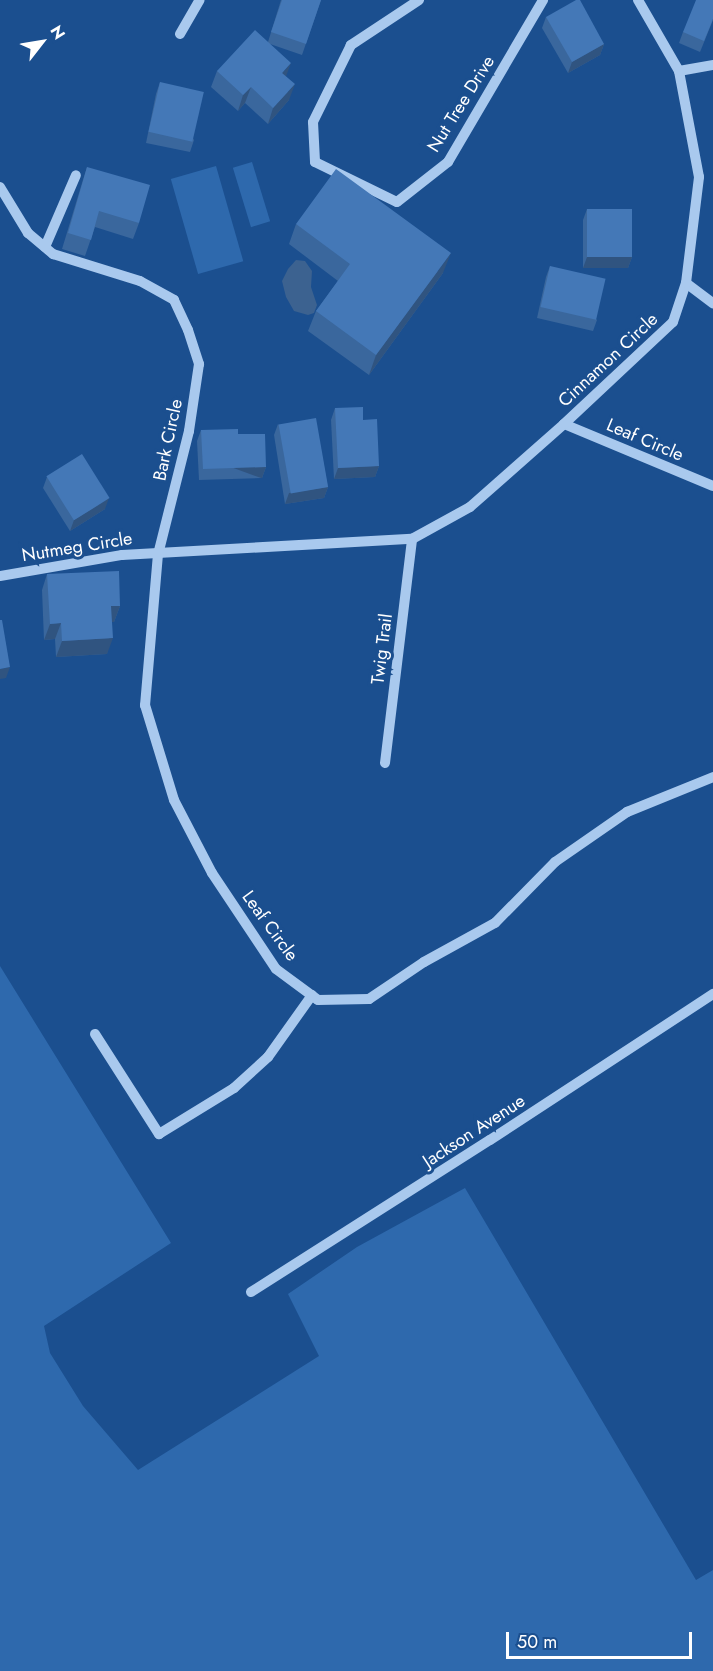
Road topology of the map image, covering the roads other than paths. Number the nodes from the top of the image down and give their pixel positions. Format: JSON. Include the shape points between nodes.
{"nodes":[{"id":1,"x":200,"y":0,"type":"edge"},
{"id":2,"x":419,"y":0,"type":"edge"},
{"id":3,"x":543,"y":0,"type":"edge"},
{"id":4,"x":638,"y":0,"type":"edge"},
{"id":5,"x":180,"y":34,"type":"dead end"},
{"id":6,"x":713,"y":65,"type":"edge"},
{"id":7,"x":679,"y":71,"type":"junction"},
{"id":8,"x":76,"y":176,"type":"dead end"},
{"id":9,"x":0,"y":187,"type":"edge"},
{"id":10,"x":45,"y":247,"type":"junction"},
{"id":11,"x":686,"y":283,"type":"junction"},
{"id":12,"x":713,"y":303,"type":"edge"},
{"id":13,"x":564,"y":424,"type":"junction"},
{"id":14,"x":713,"y":486,"type":"edge"},
{"id":15,"x":412,"y":539,"type":"junction"},
{"id":16,"x":158,"y":554,"type":"junction"},
{"id":17,"x":0,"y":576,"type":"edge"},
{"id":18,"x":385,"y":763,"type":"dead end"},
{"id":19,"x":713,"y":777,"type":"edge"},
{"id":20,"x":713,"y":994,"type":"edge"},
{"id":21,"x":312,"y":995,"type":"junction"},
{"id":22,"x":95,"y":1034,"type":"dead end"},
{"id":23,"x":250,"y":1292,"type":"dead end"}],
"edges":[{"from":1,"to":5,"type":"street"},
{"from":2,"to":3,"type":"street","name":"Nut Tree Drive","via":[[351,45],[313,122],[315,162],[397,202],[448,162]]},
{"from":4,"to":7,"type":"street","name":"Cinnamon Circle"},
{"from":6,"to":7,"type":"street"},
{"from":7,"to":11,"type":"street","name":"Cinnamon Circle","via":[[699,177]]},
{"from":8,"to":10,"type":"street"},
{"from":9,"to":10,"type":"street","name":"Bark Circle","via":[[28,233]]},
{"from":10,"to":16,"type":"street","name":"Bark Circle","via":[[53,254],[140,281],[174,300],[188,330],[199,364],[189,431]]},
{"from":11,"to":12,"type":"street"},
{"from":11,"to":13,"type":"street","name":"Cinnamon Circle","via":[[673,322]]},
{"from":13,"to":14,"type":"street","name":"Leaf Circle"},
{"from":13,"to":15,"type":"street","name":"Cinnamon Circle","via":[[470,507]]},
{"from":15,"to":16,"type":"street"},
{"from":15,"to":18,"type":"street","name":"Twig Trail"},
{"from":16,"to":17,"type":"street","name":"Nutmeg Circle","via":[[122,555]]},
{"from":16,"to":21,"type":"street","name":"Leaf Circle","via":[[145,705],[174,800],[212,873],[276,969]]},
{"from":19,"to":21,"type":"street","name":"Leaf Circle","via":[[627,812],[555,862],[495,923],[424,962],[369,999],[318,1000]]},
{"from":20,"to":23,"type":"street","name":"Jackson Avenue"},
{"from":21,"to":22,"type":"street","via":[[268,1057],[234,1088],[159,1134]]}]}
